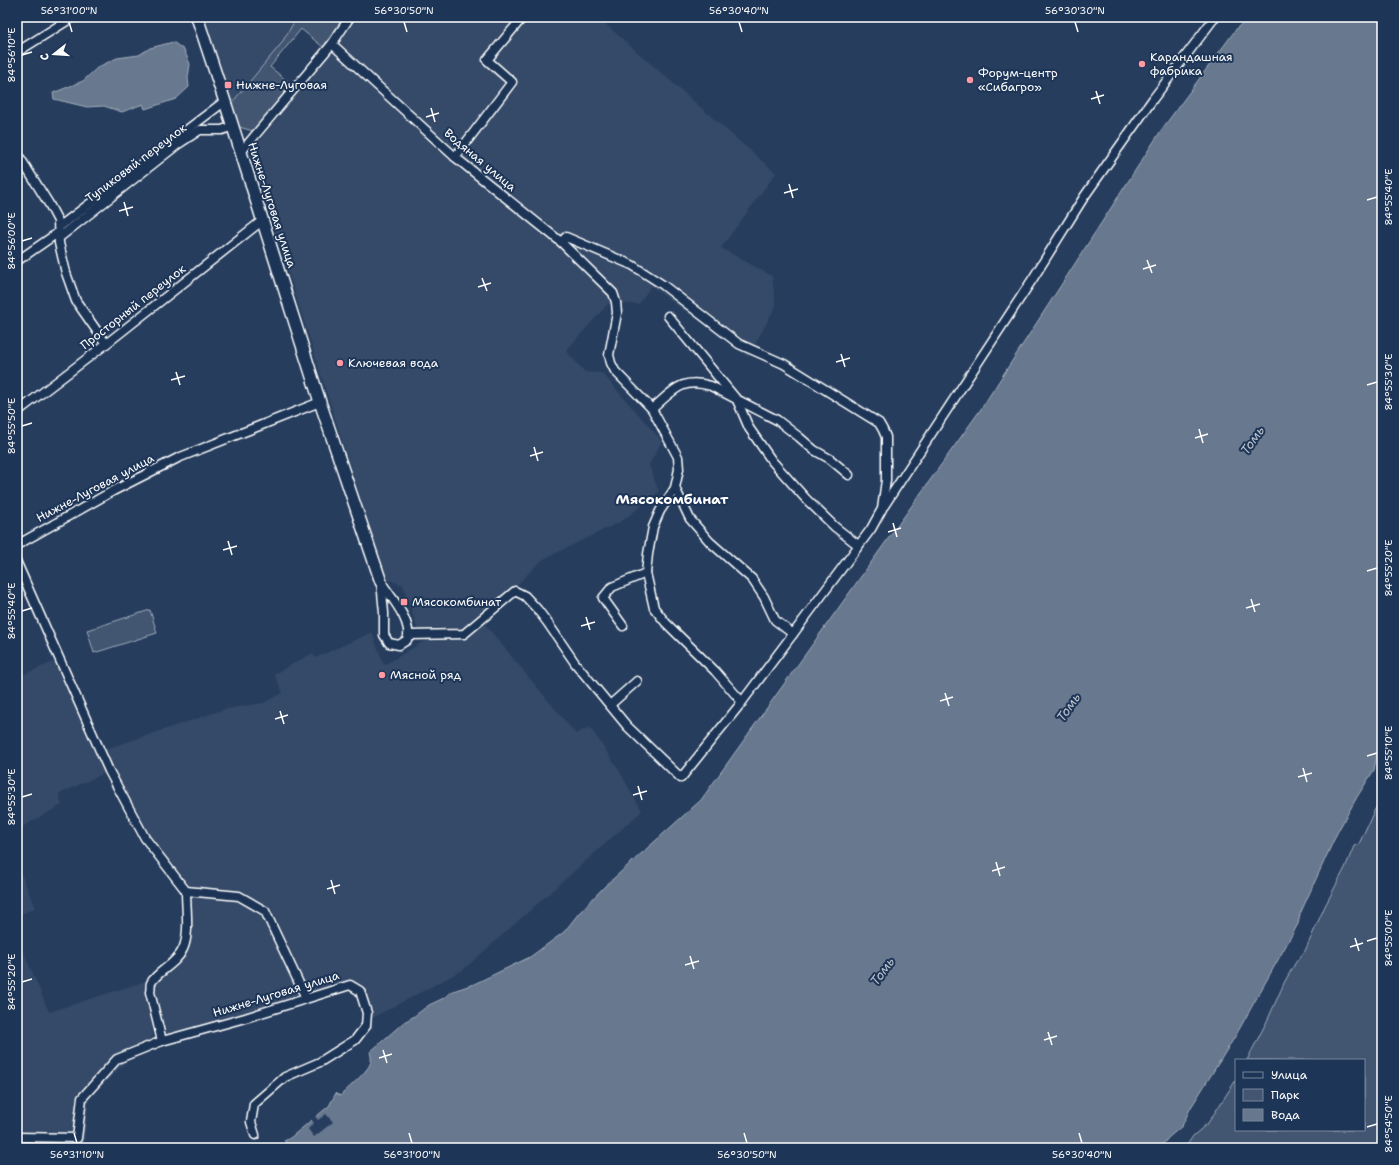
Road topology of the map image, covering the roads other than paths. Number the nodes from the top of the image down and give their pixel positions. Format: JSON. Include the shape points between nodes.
{"nodes":[{"id":1,"x":73,"y":17,"type":"edge"},
{"id":2,"x":197,"y":17,"type":"edge"},
{"id":3,"x":350,"y":17,"type":"edge"},
{"id":4,"x":523,"y":17,"type":"edge"},
{"id":5,"x":1215,"y":17,"type":"edge"},
{"id":6,"x":332,"y":44,"type":"junction"},
{"id":7,"x":17,"y":52,"type":"edge"},
{"id":8,"x":225,"y":101,"type":"junction"},
{"id":9,"x":233,"y":126,"type":"junction"},
{"id":10,"x":241,"y":152,"type":"junction"},
{"id":11,"x":17,"y":153,"type":"edge"},
{"id":12,"x":455,"y":157,"type":"junction"},
{"id":13,"x":263,"y":220,"type":"junction"},
{"id":14,"x":59,"y":232,"type":"junction"},
{"id":15,"x":561,"y":242,"type":"junction"},
{"id":16,"x":17,"y":262,"type":"edge"},
{"id":17,"x":668,"y":316,"type":"dead end"},
{"id":18,"x":106,"y":344,"type":"junction"},
{"id":19,"x":737,"y":400,"type":"junction"},
{"id":20,"x":320,"y":402,"type":"junction"},
{"id":21,"x":652,"y":410,"type":"junction"},
{"id":22,"x":17,"y":412,"type":"edge"},
{"id":23,"x":849,"y":475,"type":"dead end"},
{"id":24,"x":674,"y":488,"type":"junction"},
{"id":25,"x":882,"y":509,"type":"junction"},
{"id":26,"x":17,"y":545,"type":"edge"},
{"id":27,"x":858,"y":545,"type":"junction"},
{"id":28,"x":17,"y":563,"type":"edge"},
{"id":29,"x":646,"y":573,"type":"junction"},
{"id":30,"x":380,"y":582,"type":"junction"},
{"id":31,"x":623,"y":626,"type":"dead end"},
{"id":32,"x":793,"y":634,"type":"junction"},
{"id":33,"x":409,"y":635,"type":"junction"},
{"id":34,"x":638,"y":681,"type":"dead end"},
{"id":35,"x":742,"y":702,"type":"junction"},
{"id":36,"x":610,"y":705,"type":"junction"},
{"id":37,"x":186,"y":891,"type":"junction"},
{"id":38,"x":306,"y":998,"type":"junction"},
{"id":39,"x":162,"y":1041,"type":"junction"},
{"id":40,"x":255,"y":1135,"type":"dead end"},
{"id":41,"x":17,"y":1137,"type":"edge"}],
"edges":[{"from":1,"to":7,"type":"street"},
{"from":2,"to":8,"type":"street","name":"Нижне-Луговая улица"},
{"from":3,"to":6,"type":"street"},
{"from":4,"to":12,"type":"street","via":[[487,60],[512,82]]},
{"from":5,"to":25,"type":"street","via":[[1084,197]]},
{"from":6,"to":10,"type":"street"},
{"from":6,"to":12,"type":"street","name":"Водяная улица"},
{"from":8,"to":9,"type":"street","name":"Нижне-Луговая улица"},
{"from":8,"to":14,"type":"street","name":"Тупиковый переулок"},
{"from":9,"to":10,"type":"street","name":"Нижне-Луговая улица"},
{"from":9,"to":14,"type":"street","name":"Тупиковый переулок","via":[[222,130],[200,130]]},
{"from":10,"to":13,"type":"street","name":"Нижне-Луговая улица"},
{"from":11,"to":14,"type":"street","via":[[49,204],[58,221]]},
{"from":12,"to":15,"type":"street","name":"Водяная улица"},
{"from":13,"to":18,"type":"street","name":"Просторный переулок"},
{"from":13,"to":20,"type":"street","name":"Нижне-Луговая улица"},
{"from":14,"to":16,"type":"street"},
{"from":14,"to":18,"type":"street","via":[[66,273],[76,301]]},
{"from":15,"to":21,"type":"street","name":"Водяная улица","via":[[613,293],[617,313],[609,355],[611,363],[615,371]]},
{"from":15,"to":25,"type":"street","via":[[566,237],[632,264],[739,344],[784,364],[879,423],[886,437],[886,480]]},
{"from":17,"to":19,"type":"street"},
{"from":18,"to":22,"type":"street","name":"Просторный переулок"},
{"from":19,"to":21,"type":"street","via":[[711,386],[690,382],[677,387]]},
{"from":19,"to":23,"type":"street","via":[[777,420]]},
{"from":19,"to":27,"type":"street","via":[[749,428],[772,461],[806,499]]},
{"from":20,"to":26,"type":"street","name":"Нижне-Луговая улица","via":[[178,458]]},
{"from":20,"to":30,"type":"street","name":"Нижне-Луговая улица"},
{"from":21,"to":24,"type":"street","via":[[678,457],[679,469]]},
{"from":24,"to":29,"type":"street","via":[[653,527]]},
{"from":24,"to":32,"type":"street","via":[[690,519],[710,542],[752,579],[775,620]]},
{"from":25,"to":27,"type":"street"},
{"from":27,"to":32,"type":"street"},
{"from":28,"to":37,"type":"street","via":[[109,771],[145,838]]},
{"from":29,"to":31,"type":"street","via":[[612,587],[603,598]]},
{"from":29,"to":35,"type":"street","via":[[657,613]]},
{"from":30,"to":33,"type":"street","via":[[398,606]]},
{"from":30,"to":33,"type":"street","via":[[386,639],[389,643],[398,645]]},
{"from":32,"to":35,"type":"street"},
{"from":33,"to":36,"type":"street","via":[[464,634],[515,591],[525,596],[537,609],[575,664]]},
{"from":34,"to":36,"type":"street"},
{"from":35,"to":36,"type":"street","via":[[681,778],[627,726]]},
{"from":37,"to":38,"type":"street","via":[[239,896],[266,911]]},
{"from":37,"to":39,"type":"street","via":[[187,937],[183,949],[176,961],[155,978],[150,992]]},
{"from":38,"to":39,"type":"street","name":"Нижне-Луговая улица"},
{"from":38,"to":40,"type":"street","name":"Нижне-Луговая улица","via":[[350,984],[360,991],[367,1013],[366,1026],[355,1040],[320,1062],[285,1077],[254,1104],[250,1122]]},
{"from":39,"to":41,"type":"street","name":"Нижне-Луговая улица","via":[[117,1060],[82,1098],[77,1138]]}]}
